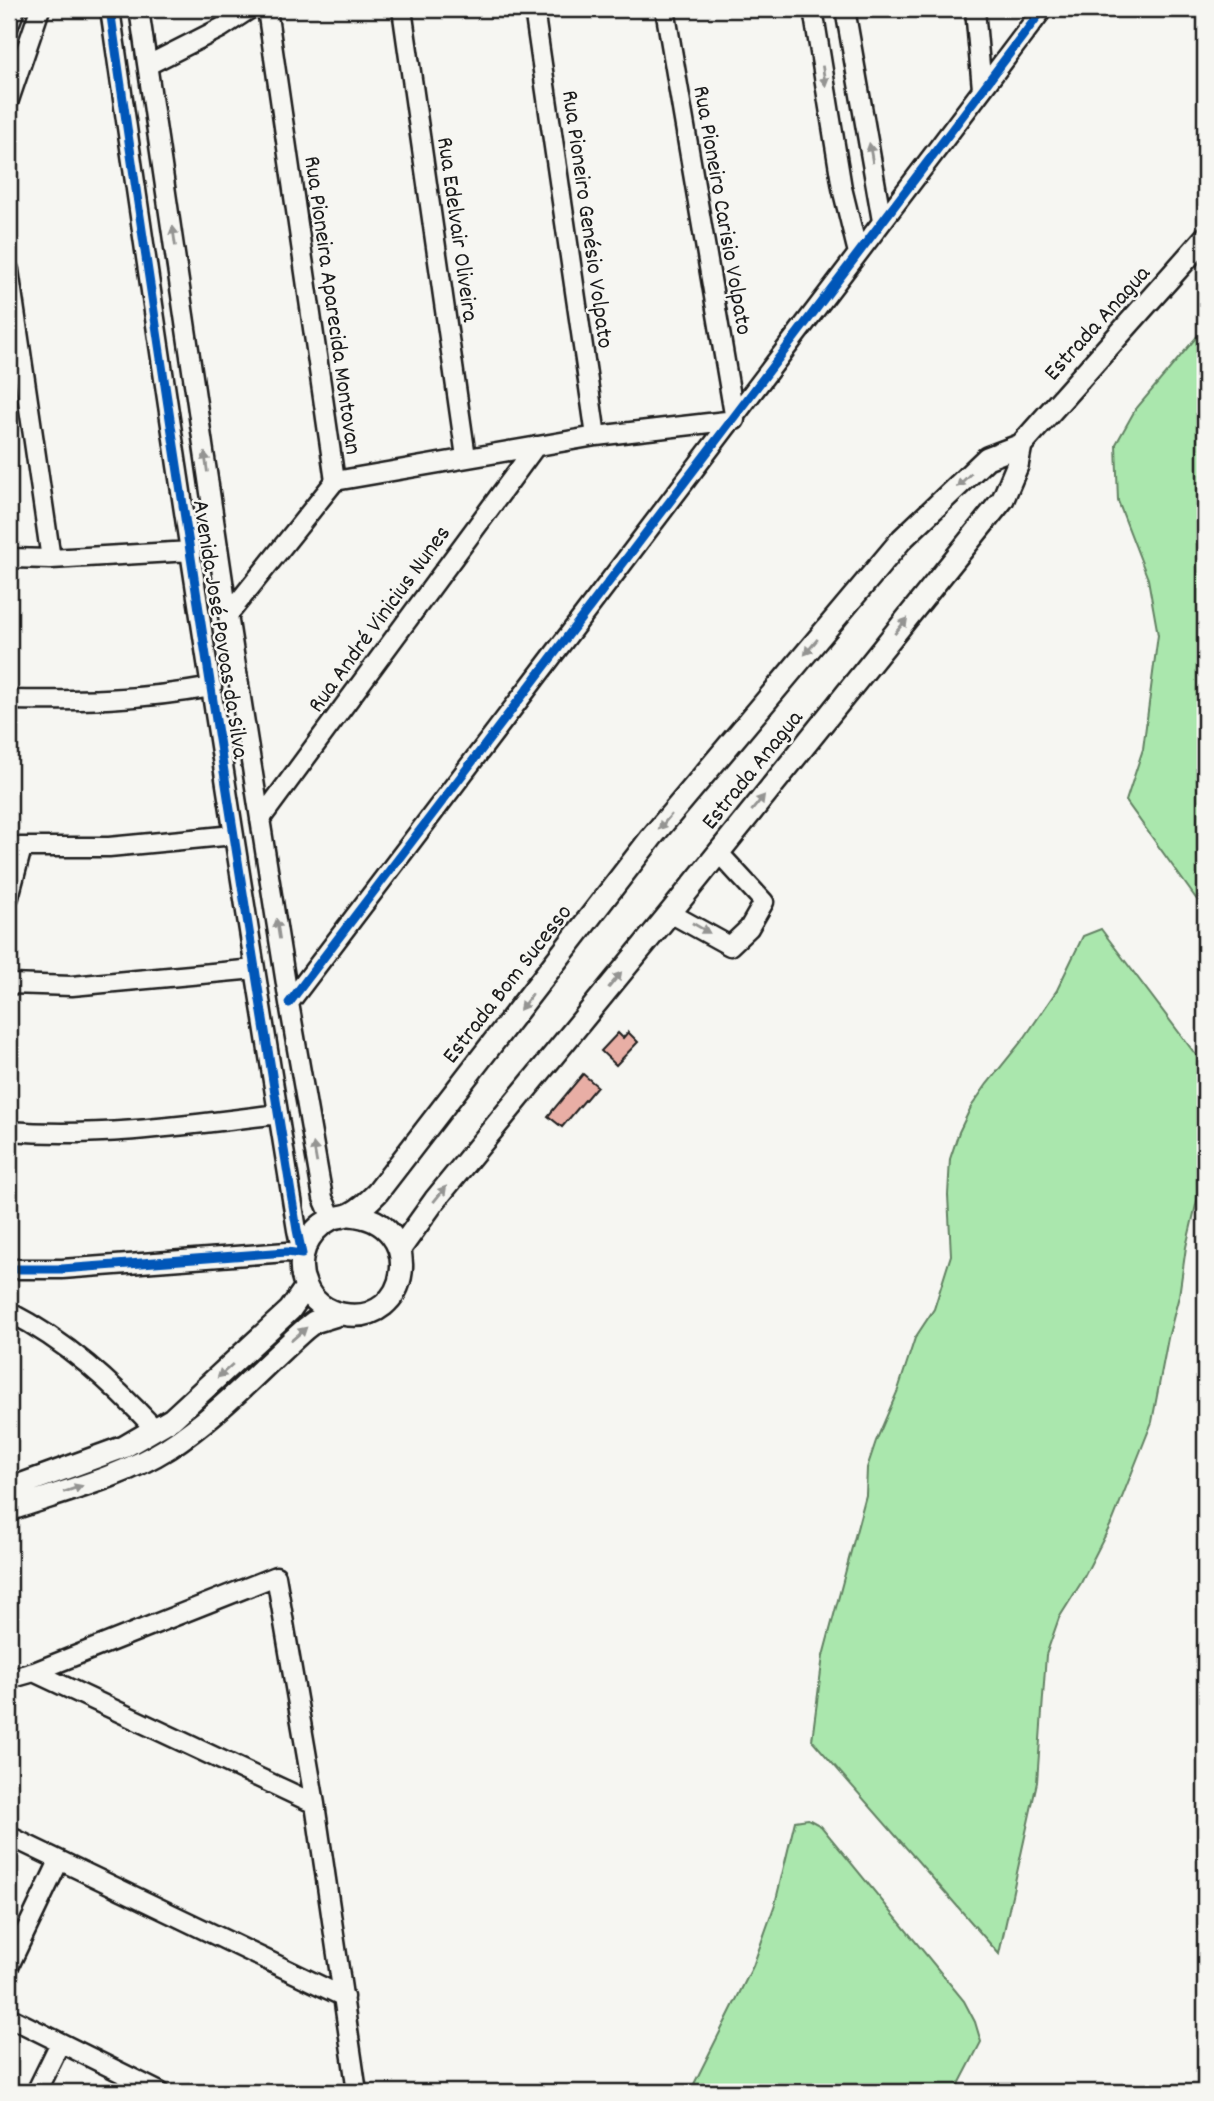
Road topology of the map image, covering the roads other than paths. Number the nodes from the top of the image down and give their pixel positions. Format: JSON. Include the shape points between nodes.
{"nodes":[{"id":1,"x":15,"y":9,"type":"edge"},
{"id":2,"x":40,"y":9,"type":"edge"},
{"id":3,"x":110,"y":9,"type":"edge"},
{"id":4,"x":139,"y":9,"type":"edge"},
{"id":5,"x":250,"y":9,"type":"edge"},
{"id":6,"x":267,"y":9,"type":"edge"},
{"id":7,"x":402,"y":9,"type":"edge"},
{"id":8,"x":534,"y":9,"type":"edge"},
{"id":9,"x":665,"y":9,"type":"edge"},
{"id":10,"x":813,"y":9,"type":"edge"},
{"id":11,"x":845,"y":9,"type":"edge"},
{"id":12,"x":975,"y":9,"type":"edge"},
{"id":13,"x":1043,"y":9,"type":"edge"},
{"id":14,"x":9,"y":25,"type":"edge"},
{"id":15,"x":148,"y":65,"type":"junction"},
{"id":16,"x":982,"y":89,"type":"junction"},
{"id":17,"x":9,"y":100,"type":"edge"},
{"id":18,"x":882,"y":220,"type":"junction"},
{"id":19,"x":1205,"y":238,"type":"edge"},
{"id":20,"x":858,"y":253,"type":"junction"},
{"id":21,"x":9,"y":270,"type":"edge"},
{"id":22,"x":180,"y":283,"type":"junction"},
{"id":23,"x":150,"y":288,"type":"junction"},
{"id":24,"x":735,"y":419,"type":"junction"},
{"id":25,"x":596,"y":436,"type":"junction"},
{"id":26,"x":1021,"y":445,"type":"junction"},
{"id":27,"x":536,"y":446,"type":"junction"},
{"id":28,"x":467,"y":457,"type":"junction"},
{"id":29,"x":335,"y":481,"type":"junction"},
{"id":30,"x":191,"y":551,"type":"junction"},
{"id":31,"x":9,"y":558,"type":"edge"},
{"id":32,"x":51,"y":559,"type":"junction"},
{"id":33,"x":228,"y":615,"type":"junction"},
{"id":34,"x":212,"y":687,"type":"junction"},
{"id":35,"x":9,"y":700,"type":"edge"},
{"id":36,"x":261,"y":820,"type":"junction"},
{"id":37,"x":234,"y":835,"type":"junction"},
{"id":38,"x":15,"y":848,"type":"edge"},
{"id":39,"x":718,"y":852,"type":"junction"},
{"id":40,"x":9,"y":897,"type":"edge"},
{"id":41,"x":670,"y":913,"type":"junction"},
{"id":42,"x":255,"y":969,"type":"junction"},
{"id":43,"x":9,"y":984,"type":"edge"},
{"id":44,"x":289,"y":1003,"type":"junction"},
{"id":45,"x":278,"y":1114,"type":"junction"},
{"id":46,"x":9,"y":1130,"type":"edge"},
{"id":47,"x":341,"y":1217,"type":"junction"},
{"id":48,"x":400,"y":1249,"type":"junction"},
{"id":49,"x":302,"y":1254,"type":"junction"},
{"id":50,"x":9,"y":1269,"type":"edge"},
{"id":51,"x":306,"y":1287,"type":"junction"},
{"id":52,"x":9,"y":1312,"type":"edge"},
{"id":53,"x":340,"y":1314,"type":"junction"},
{"id":54,"x":248,"y":1350,"type":"junction"},
{"id":55,"x":265,"y":1365,"type":"junction"},
{"id":56,"x":155,"y":1429,"type":"junction"},
{"id":57,"x":9,"y":1489,"type":"edge"},
{"id":58,"x":9,"y":1510,"type":"edge"},
{"id":59,"x":34,"y":1672,"type":"junction"},
{"id":60,"x":9,"y":1679,"type":"edge"},
{"id":61,"x":315,"y":1804,"type":"junction"},
{"id":62,"x":9,"y":1836,"type":"edge"},
{"id":63,"x":59,"y":1861,"type":"junction"},
{"id":64,"x":9,"y":1966,"type":"edge"},
{"id":65,"x":344,"y":1997,"type":"junction"},
{"id":66,"x":9,"y":2017,"type":"edge"},
{"id":67,"x":60,"y":2043,"type":"junction"},
{"id":68,"x":36,"y":2092,"type":"edge"},
{"id":69,"x":160,"y":2092,"type":"edge"},
{"id":70,"x":357,"y":2092,"type":"edge"}],
"edges":[{"from":1,"to":14,"type":"street"},
{"from":2,"to":17,"type":"street"},
{"from":3,"to":23,"type":"street","name":"Avenida José Povoas da Silva"},
{"from":4,"to":15,"type":"street","name":"Avenida José Povoas da Silva"},
{"from":5,"to":15,"type":"street"},
{"from":6,"to":29,"type":"street","name":"Rua Pioneira Aparecida Montovan"},
{"from":7,"to":28,"type":"street","name":"Rua Edelvair Oliveira"},
{"from":8,"to":25,"type":"street","name":"Rua Pioneiro Genésio Volpato"},
{"from":9,"to":24,"type":"street","name":"Rua Pioneiro Carisio Volpato"},
{"from":10,"to":20,"type":"street","one_way":true,"via":[[842,188]]},
{"from":18,"to":11,"type":"street","one_way":true},
{"from":12,"to":16,"type":"street"},
{"from":13,"to":16,"type":"street"},
{"from":22,"to":15,"type":"street","name":"Avenida José Povoas da Silva","one_way":true},
{"from":16,"to":18,"type":"street"},
{"from":18,"to":20,"type":"street"},
{"from":19,"to":26,"type":"main road","name":"Estrada Anagua"},
{"from":20,"to":24,"type":"street"},
{"from":21,"to":32,"type":"street"},
{"from":22,"to":23,"type":"street"},
{"from":33,"to":22,"type":"street","name":"Avenida José Povoas da Silva","one_way":true},
{"from":23,"to":30,"type":"street","name":"Avenida José Povoas da Silva"},
{"from":24,"to":25,"type":"street"},
{"from":24,"to":44,"type":"street"},
{"from":25,"to":27,"type":"street"},
{"from":39,"to":26,"type":"main road","name":"Estrada Anagua","one_way":true,"via":[[1003,499]]},
{"from":26,"to":47,"type":"main road","name":"Estrada Bom Sucesso","one_way":true,"via":[[987,458],[902,539],[651,838],[377,1193]]},
{"from":27,"to":28,"type":"street"},
{"from":27,"to":36,"type":"street","name":"Rua André Vinicius Nunes"},
{"from":28,"to":29,"type":"street"},
{"from":29,"to":33,"type":"street","name":"Rua Pioneira Aparecida Montovan"},
{"from":30,"to":32,"type":"street"},
{"from":30,"to":34,"type":"street","name":"Avenida José Povoas da Silva"},
{"from":31,"to":32,"type":"street"},
{"from":33,"to":36,"type":"street","name":"Avenida José Povoas da Silva"},
{"from":34,"to":35,"type":"street","via":[[158,697]]},
{"from":34,"to":37,"type":"street","name":"Avenida José Povoas da Silva"},
{"from":44,"to":36,"type":"street","name":"Avenida José Povoas da Silva","one_way":true},
{"from":37,"to":38,"type":"street","via":[[110,847]]},
{"from":37,"to":42,"type":"street","name":"Avenida José Povoas da Silva"},
{"from":38,"to":40,"type":"street"},
{"from":39,"to":41,"type":"main road","name":"Estrada Anagua"},
{"from":41,"to":39,"type":"street","one_way":true,"via":[[730,946],[749,928],[764,902]]},
{"from":48,"to":41,"type":"main road","name":"Estrada Anagua","one_way":true},
{"from":42,"to":43,"type":"street","via":[[72,986]]},
{"from":42,"to":45,"type":"street","name":"Avenida José Povoas da Silva"},
{"from":47,"to":44,"type":"street","name":"Avenida José Povoas da Silva","one_way":true,"via":[[323,1198]]},
{"from":45,"to":46,"type":"street","via":[[145,1130]]},
{"from":45,"to":49,"type":"street","name":"Avenida José Povoas da Silva"},
{"from":47,"to":48,"type":"main road","via":[[375,1220]]},
{"from":47,"to":49,"type":"main road","name":"Estrada Bom Sucesso","via":[[319,1227]]},
{"from":48,"to":53,"type":"main road","via":[[399,1284],[385,1304],[364,1314]]},
{"from":49,"to":50,"type":"street"},
{"from":49,"to":51,"type":"main road"},
{"from":51,"to":53,"type":"main road","via":[[320,1304]]},
{"from":51,"to":54,"type":"main road","via":[[290,1310]]},
{"from":52,"to":56,"type":"street","via":[[80,1358]]},
{"from":55,"to":53,"type":"main road","one_way":true,"via":[[314,1322]]},
{"from":54,"to":55,"type":"main road"},
{"from":54,"to":56,"type":"main road","one_way":true},
{"from":58,"to":55,"type":"main road","one_way":true,"via":[[109,1476],[166,1449],[200,1426]]},
{"from":56,"to":57,"type":"main road","via":[[98,1458]]},
{"from":59,"to":60,"type":"street"},
{"from":59,"to":61,"type":"street"},
{"from":59,"to":61,"type":"street","via":[[276,1576]]},
{"from":61,"to":65,"type":"street"},
{"from":62,"to":63,"type":"street"},
{"from":63,"to":64,"type":"street"},
{"from":63,"to":65,"type":"street"},
{"from":65,"to":70,"type":"street"},
{"from":66,"to":67,"type":"street"},
{"from":67,"to":68,"type":"street"},
{"from":67,"to":69,"type":"street"}]}
